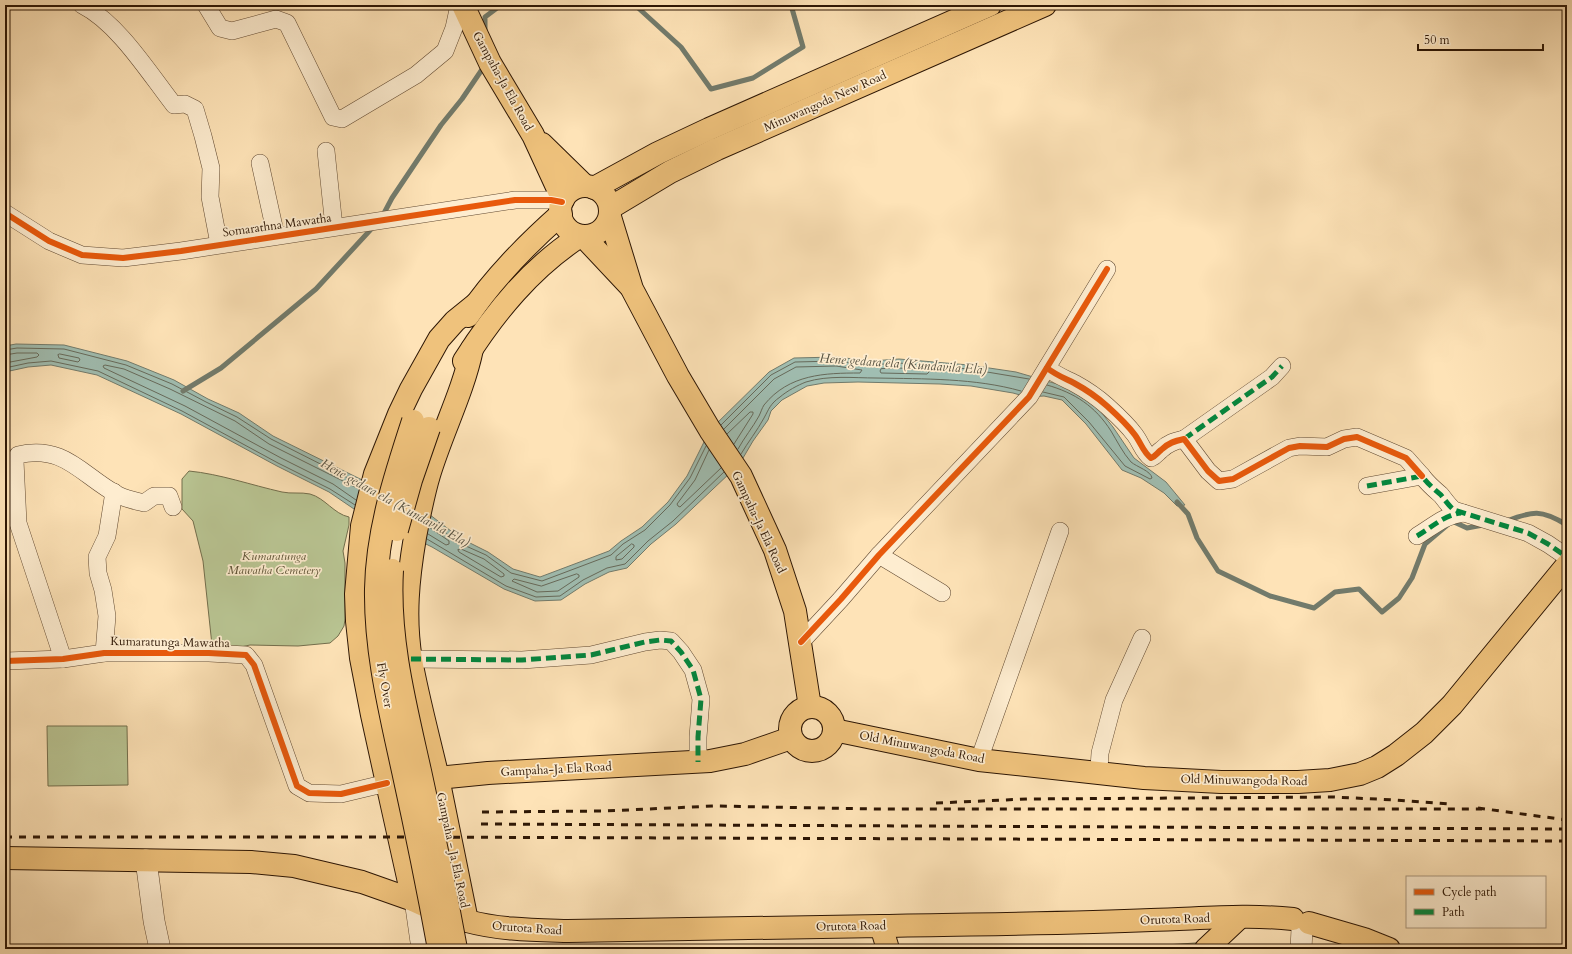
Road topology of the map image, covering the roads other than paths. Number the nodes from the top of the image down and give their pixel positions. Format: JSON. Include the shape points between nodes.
{"nodes":[{"id":1,"x":82,"y":5,"type":"edge"},
{"id":2,"x":206,"y":5,"type":"edge"},
{"id":3,"x":990,"y":5,"type":"edge"},
{"id":4,"x":1045,"y":5,"type":"edge"},
{"id":5,"x":462,"y":7,"type":"edge"},
{"id":6,"x":533,"y":135,"type":"junction"},
{"id":7,"x":326,"y":151,"type":"dead end"},
{"id":8,"x":260,"y":163,"type":"dead end"},
{"id":9,"x":590,"y":187,"type":"junction"},
{"id":10,"x":562,"y":205,"type":"junction"},
{"id":11,"x":610,"y":212,"type":"junction"},
{"id":12,"x":5,"y":213,"type":"edge"},
{"id":13,"x":334,"y":227,"type":"junction"},
{"id":14,"x":276,"y":236,"type":"junction"},
{"id":15,"x":582,"y":236,"type":"junction"},
{"id":16,"x":219,"y":244,"type":"junction"},
{"id":17,"x":1107,"y":269,"type":"dead end"},
{"id":18,"x":632,"y":289,"type":"junction"},
{"id":19,"x":476,"y":304,"type":"junction"},
{"id":20,"x":472,"y":349,"type":"junction"},
{"id":21,"x":1282,"y":366,"type":"dead end"},
{"id":22,"x":1044,"y":372,"type":"junction"},
{"id":23,"x":421,"y":425,"type":"junction"},
{"id":24,"x":1184,"y":439,"type":"junction"},
{"id":25,"x":1422,"y":476,"type":"junction"},
{"id":26,"x":1367,"y":486,"type":"dead end"},
{"id":27,"x":114,"y":492,"type":"junction"},
{"id":28,"x":173,"y":507,"type":"dead end"},
{"id":29,"x":1463,"y":513,"type":"junction"},
{"id":30,"x":1060,"y":531,"type":"dead end"},
{"id":31,"x":1417,"y":536,"type":"dead end"},
{"id":32,"x":879,"y":555,"type":"junction"},
{"id":33,"x":1567,"y":557,"type":"edge"},
{"id":34,"x":1567,"y":565,"type":"edge"},
{"id":35,"x":942,"y":593,"type":"dead end"},
{"id":36,"x":1142,"y":638,"type":"dead end"},
{"id":37,"x":801,"y":642,"type":"junction"},
{"id":38,"x":104,"y":653,"type":"junction"},
{"id":39,"x":63,"y":659,"type":"junction"},
{"id":40,"x":411,"y":659,"type":"junction"},
{"id":41,"x":5,"y":661,"type":"edge"},
{"id":42,"x":810,"y":707,"type":"junction"},
{"id":43,"x":834,"y":730,"type":"junction"},
{"id":44,"x":791,"y":738,"type":"junction"},
{"id":45,"x":979,"y":760,"type":"junction"},
{"id":46,"x":698,"y":762,"type":"junction"},
{"id":47,"x":1098,"y":773,"type":"junction"},
{"id":48,"x":438,"y":778,"type":"junction"},
{"id":49,"x":387,"y":783,"type":"junction"},
{"id":50,"x":5,"y":858,"type":"edge"},
{"id":51,"x":146,"y":860,"type":"junction"},
{"id":52,"x":413,"y":900,"type":"junction"},
{"id":53,"x":1240,"y":917,"type":"junction"},
{"id":54,"x":468,"y":921,"type":"junction"},
{"id":55,"x":881,"y":926,"type":"junction"},
{"id":56,"x":1301,"y":930,"type":"edge"},
{"id":57,"x":160,"y":949,"type":"edge"},
{"id":58,"x":420,"y":949,"type":"edge"},
{"id":59,"x":439,"y":949,"type":"edge"},
{"id":60,"x":456,"y":949,"type":"edge"},
{"id":61,"x":888,"y":949,"type":"edge"},
{"id":62,"x":1206,"y":949,"type":"edge"},
{"id":63,"x":1389,"y":949,"type":"edge"}],
"edges":[{"from":1,"to":16,"type":"street","via":[[100,17],[128,45],[174,105],[185,104],[195,109],[211,168],[210,197]]},
{"from":2,"to":5,"type":"street","via":[[220,28],[232,31],[276,19],[287,24],[333,117],[342,119],[416,75],[445,51]]},
{"from":3,"to":9,"type":"main road","name":"Minuwangoda New Road","via":[[709,128]]},
{"from":4,"to":11,"type":"main road","name":"Minuwangoda New Road","via":[[717,149],[658,179]]},
{"from":5,"to":6,"type":"main road","name":"Gampaha-Ja Ela Road","via":[[488,58]]},
{"from":6,"to":9,"type":"main road","name":"Gampaha-Ja Ela Road"},
{"from":6,"to":10,"type":"main road","name":"Gampaha-Ja Ela Road"},
{"from":7,"to":13,"type":"street"},
{"from":8,"to":14,"type":"street"},
{"from":9,"to":10,"type":"main road","via":[[572,190]]},
{"from":9,"to":11,"type":"main road","via":[[604,194],[609,201]]},
{"from":10,"to":13,"type":"street","name":"Somarathna Mawatha","via":[[550,200],[515,200]]},
{"from":10,"to":15,"type":"main road","via":[[562,220],[567,228]]},
{"from":10,"to":19,"type":"main road"},
{"from":11,"to":15,"type":"main road","via":[[606,226],[591,236]]},
{"from":11,"to":18,"type":"main road","name":"Gampaha-Ja Ela Road"},
{"from":12,"to":16,"type":"street","name":"Somarathna Mawatha","via":[[48,241],[82,255],[123,258]]},
{"from":13,"to":14,"type":"street","name":"Somarathna Mawatha"},
{"from":14,"to":16,"type":"street","name":"Somarathna Mawatha"},
{"from":15,"to":18,"type":"main road","name":"Gampaha-Ja Ela Road"},
{"from":15,"to":20,"type":"main road","via":[[559,250],[526,280],[495,315]]},
{"from":17,"to":22,"type":"street"},
{"from":18,"to":37,"type":"main road","name":"Gampaha-Ja Ela Road","via":[[678,376],[741,476],[775,550],[795,611]]},
{"from":19,"to":23,"type":"main road","via":[[444,355]]},
{"from":19,"to":49,"type":"main road","via":[[455,321],[428,357],[399,414],[375,474],[362,526],[356,594],[357,622],[361,658]]},
{"from":20,"to":23,"type":"main road","via":[[444,395]]},
{"from":20,"to":40,"type":"main road","name":"Gampaha - Ja Ela Road","via":[[468,370],[438,446],[422,502],[407,593]]},
{"from":21,"to":24,"type":"street","via":[[1272,377]]},
{"from":22,"to":24,"type":"street","via":[[1074,383],[1105,404],[1135,435],[1145,454],[1150,458],[1172,442]]},
{"from":22,"to":32,"type":"street","via":[[1029,397]]},
{"from":23,"to":59,"type":"main road","name":"Fly Over","bridge":true,"via":[[394,479],[378,559],[377,620],[387,699]]},
{"from":23,"to":60,"type":"main road","name":"Fly Over","bridge":true,"via":[[409,488],[396,535],[391,586],[392,616],[397,665],[440,862]]},
{"from":24,"to":25,"type":"street","via":[[1208,471],[1219,481],[1233,479],[1289,448],[1326,447],[1357,436],[1406,458]]},
{"from":25,"to":26,"type":"street"},
{"from":25,"to":29,"type":"street","via":[[1447,504]]},
{"from":27,"to":28,"type":"street","via":[[119,496],[144,503],[154,496],[169,496]]},
{"from":27,"to":38,"type":"street","via":[[107,536],[97,557],[107,616]]},
{"from":27,"to":39,"type":"street","via":[[69,460],[56,454],[26,453],[18,455],[15,461],[18,523]]},
{"from":29,"to":31,"type":"street","via":[[1444,518]]},
{"from":29,"to":33,"type":"street","via":[[1528,533]]},
{"from":30,"to":45,"type":"street"},
{"from":32,"to":35,"type":"street"},
{"from":32,"to":37,"type":"street"},
{"from":34,"to":47,"type":"main road","name":"Old Minuwangoda Road","via":[[1452,704],[1411,744],[1377,767],[1360,774],[1330,780],[1298,782],[1221,782]]},
{"from":36,"to":47,"type":"street","via":[[1114,700],[1100,753]]},
{"from":37,"to":42,"type":"main road","name":"Gampaha-Ja Ela Road"},
{"from":38,"to":39,"type":"street","name":"Kumaratunga Mawatha"},
{"from":38,"to":49,"type":"street","name":"Kumaratunga Mawatha","via":[[246,655],[254,665],[297,786],[309,793],[341,794]]},
{"from":39,"to":41,"type":"street","name":"Kumaratunga Mawatha"},
{"from":40,"to":46,"type":"street","via":[[522,660],[591,655],[645,642],[671,641],[693,670],[701,699]]},
{"from":40,"to":48,"type":"main road","name":"Gampaha - Ja Ela Road"},
{"from":42,"to":43,"type":"main road","via":[[822,709],[827,713]]},
{"from":42,"to":44,"type":"main road","via":[[802,709],[794,716],[790,726]]},
{"from":43,"to":44,"type":"main road","via":[[827,745],[815,751],[801,748]]},
{"from":43,"to":45,"type":"main road","name":"Old Minuwangoda Road"},
{"from":44,"to":46,"type":"main road","name":"Gampaha-Ja Ela Road","via":[[745,754]]},
{"from":45,"to":47,"type":"main road","name":"Old Minuwangoda Road"},
{"from":46,"to":48,"type":"main road","name":"Gampaha-Ja Ela Road"},
{"from":48,"to":49,"type":"main road","name":"Gampaha-Ja Ela Road"},
{"from":48,"to":54,"type":"main road","name":"Gampaha - Ja Ela Road"},
{"from":49,"to":52,"type":"main road"},
{"from":50,"to":51,"type":"main road","name":"Orutota Road"},
{"from":51,"to":52,"type":"main road","name":"Orutota Road","via":[[251,862],[294,866],[362,882]]},
{"from":51,"to":57,"type":"street"},
{"from":52,"to":54,"type":"main road","name":"Orutota Road"},
{"from":52,"to":58,"type":"street"},
{"from":53,"to":55,"type":"main road","name":"Orutota Road"},
{"from":53,"to":56,"type":"main road","name":"Orutota Road","via":[[1270,917]]},
{"from":53,"to":62,"type":"main road"},
{"from":54,"to":55,"type":"main road","name":"Orutota Road","via":[[496,927],[568,931]]},
{"from":55,"to":61,"type":"main road"},
{"from":56,"to":63,"type":"main road","name":"Orutota Road","via":[[1364,939]]}]}
